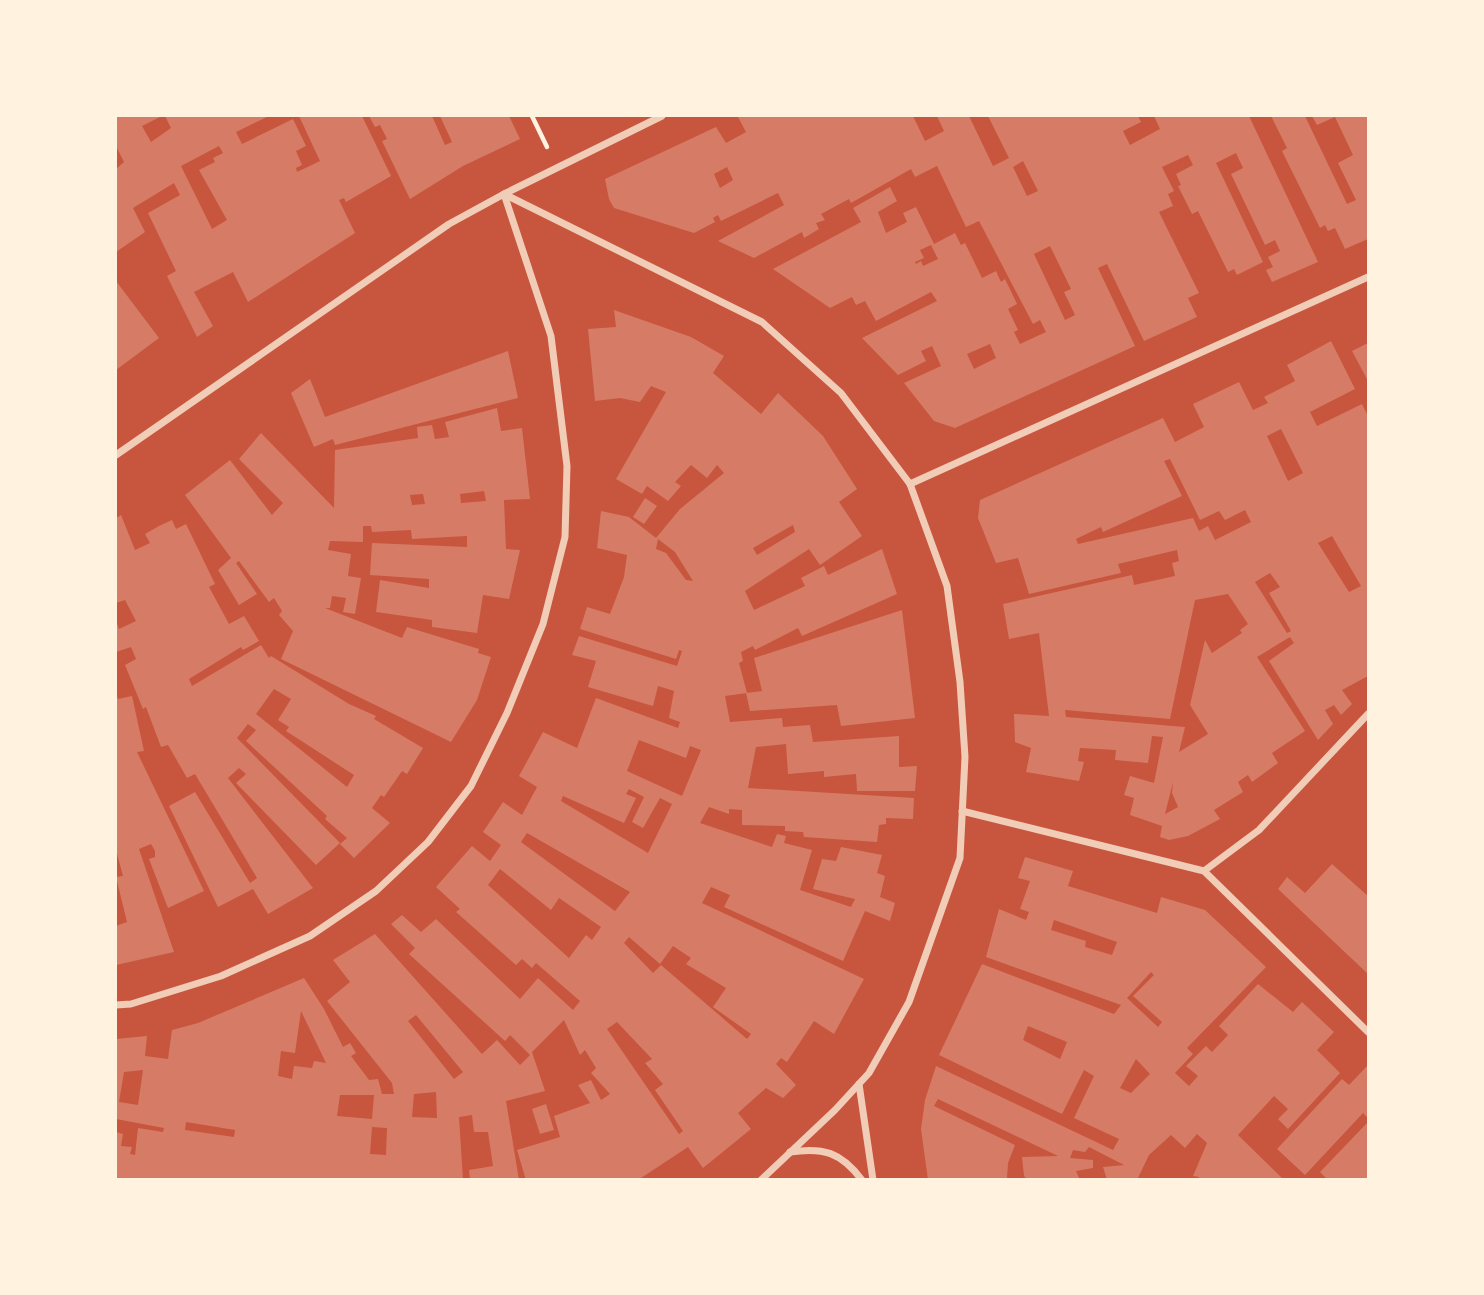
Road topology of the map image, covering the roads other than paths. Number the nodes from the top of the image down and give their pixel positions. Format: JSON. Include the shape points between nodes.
{"nodes":[{"id":1,"x":662,"y":116,"type":"edge"},
{"id":2,"x":504,"y":194,"type":"junction"},
{"id":3,"x":1368,"y":277,"type":"edge"},
{"id":4,"x":116,"y":455,"type":"edge"},
{"id":5,"x":910,"y":484,"type":"junction"},
{"id":6,"x":1368,"y":714,"type":"edge"},
{"id":7,"x":962,"y":811,"type":"junction"},
{"id":8,"x":1204,"y":871,"type":"junction"},
{"id":9,"x":116,"y":1005,"type":"edge"},
{"id":10,"x":1368,"y":1032,"type":"edge"},
{"id":11,"x":859,"y":1084,"type":"junction"},
{"id":12,"x":789,"y":1153,"type":"junction"},
{"id":13,"x":761,"y":1180,"type":"edge"},
{"id":14,"x":862,"y":1180,"type":"edge"},
{"id":15,"x":873,"y":1180,"type":"edge"}],
"edges":[{"from":1,"to":2,"type":"street"},
{"from":2,"to":4,"type":"street","via":[[439,230]]},
{"from":2,"to":5,"type":"street","via":[[762,322],[841,393]]},
{"from":2,"to":9,"type":"street","via":[[551,335],[567,466],[565,537],[543,624],[507,713],[471,786],[428,842],[376,891],[310,936],[233,971]]},
{"from":3,"to":5,"type":"street"},
{"from":5,"to":7,"type":"street","via":[[947,586],[960,682],[965,757]]},
{"from":6,"to":8,"type":"street","via":[[1259,830]]},
{"from":7,"to":8,"type":"street"},
{"from":7,"to":11,"type":"street","via":[[960,859],[909,1002]]},
{"from":8,"to":10,"type":"street"},
{"from":11,"to":12,"type":"street"},
{"from":11,"to":15,"type":"street"},
{"from":12,"to":13,"type":"street"},
{"from":12,"to":14,"type":"street","via":[[818,1148],[851,1166]]}]}
